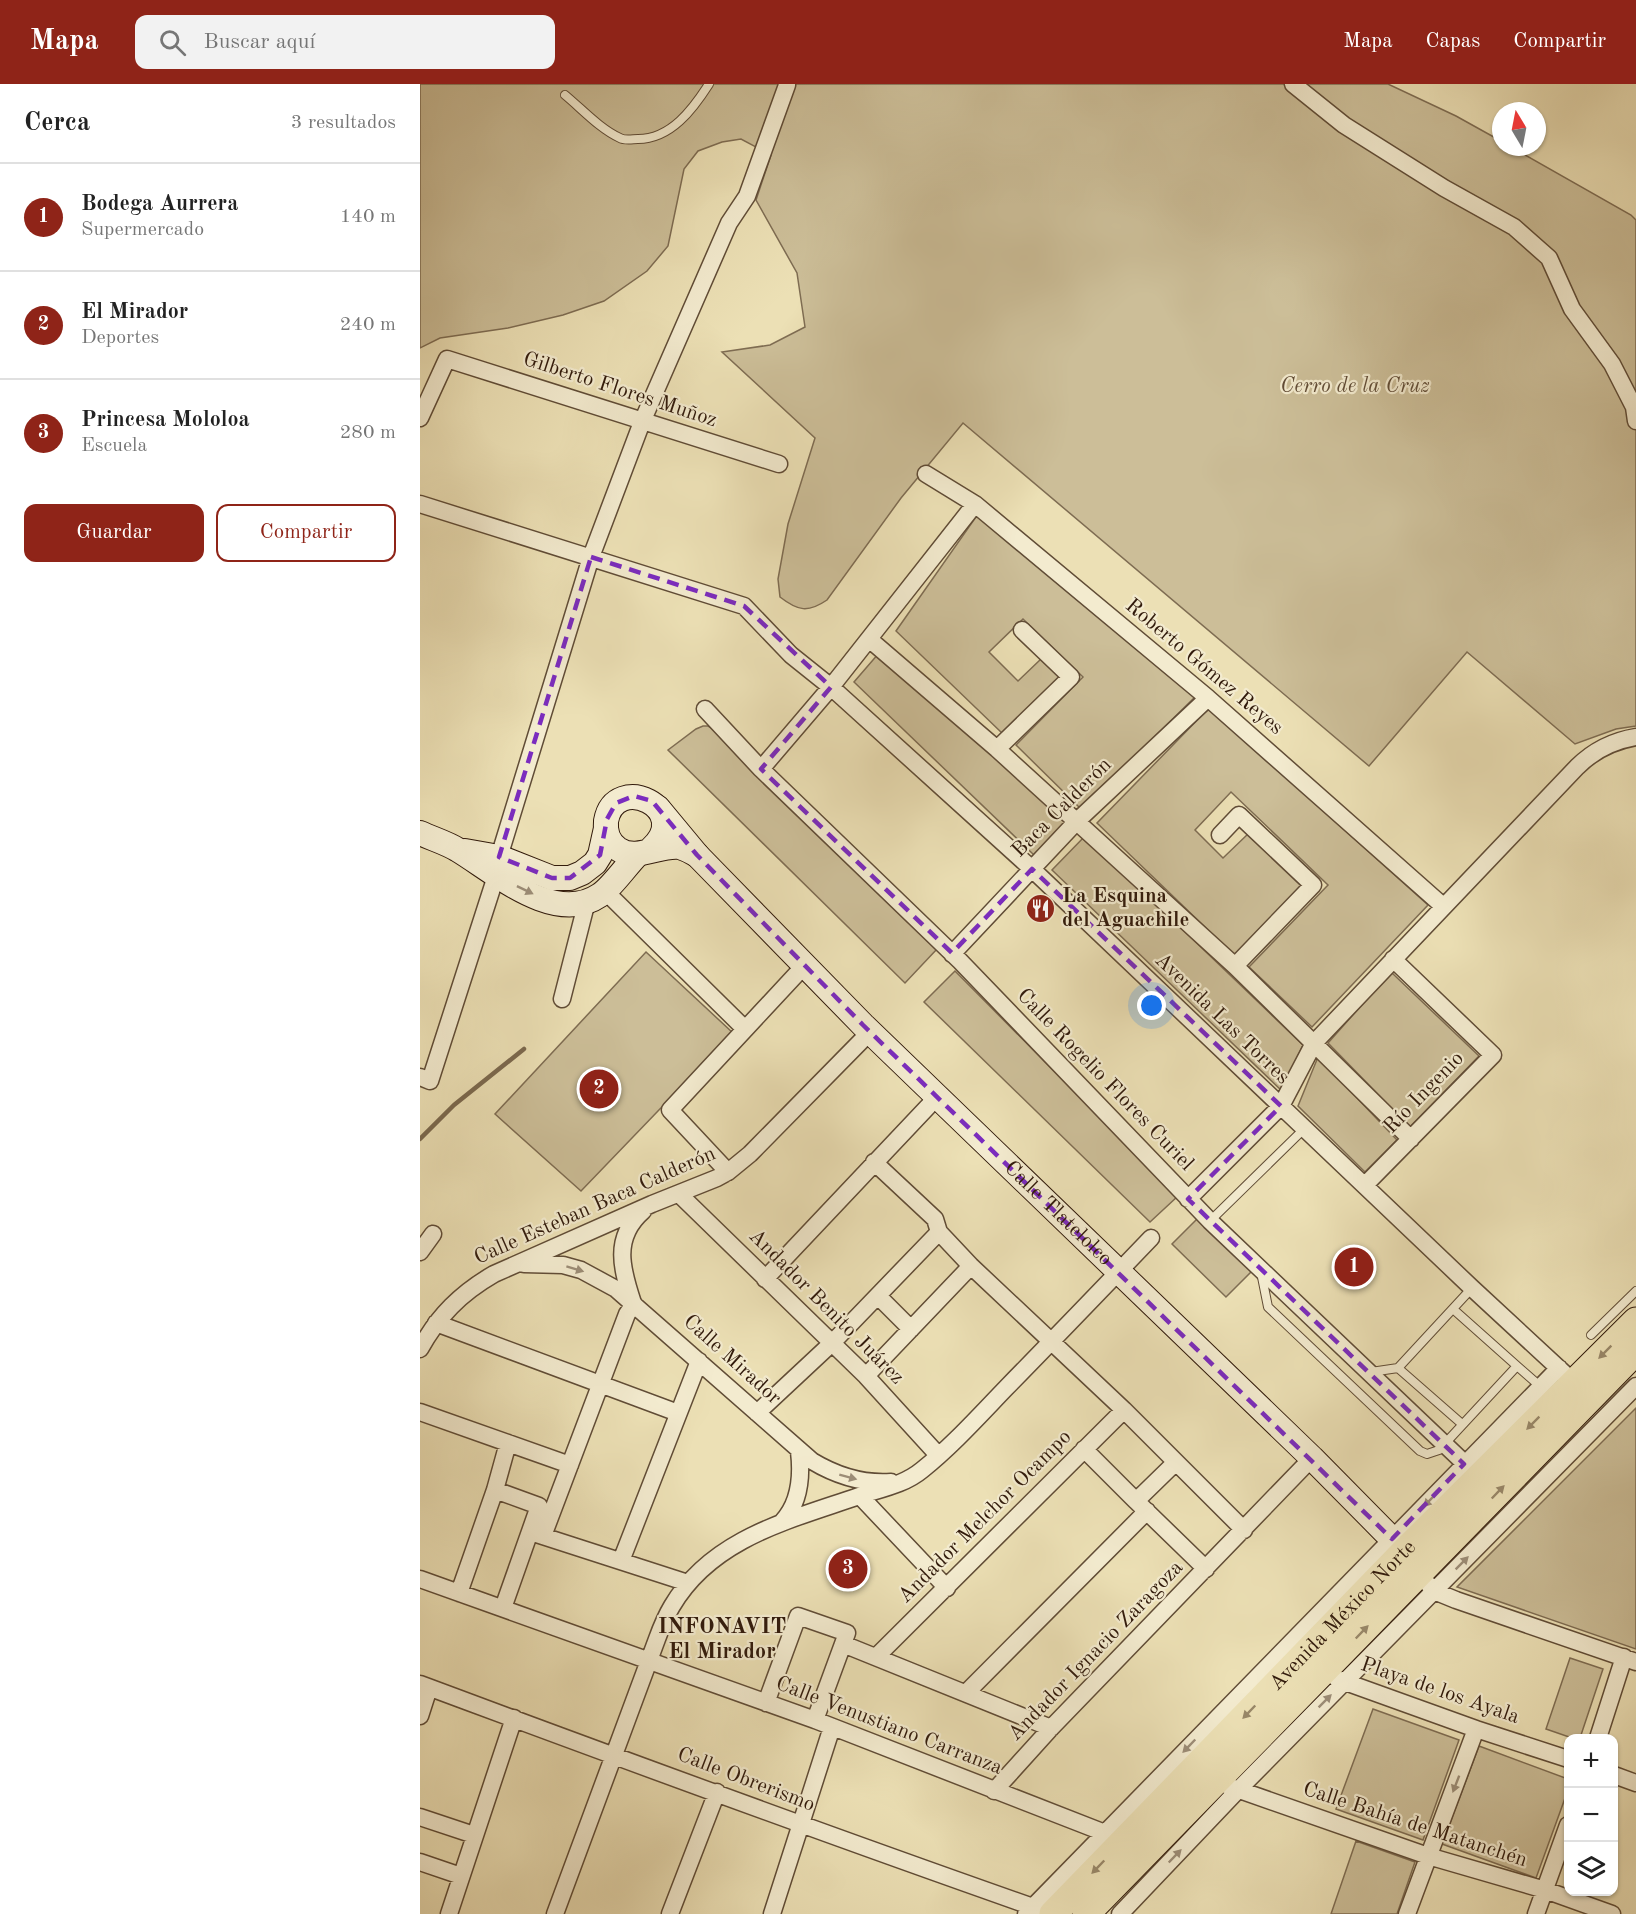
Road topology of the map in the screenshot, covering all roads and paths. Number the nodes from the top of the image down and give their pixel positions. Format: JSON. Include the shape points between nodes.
{"nodes":[{"id":1,"x":709,"y":84,"type":"edge"},
{"id":2,"x":786,"y":84,"type":"edge"},
{"id":3,"x":1293,"y":84,"type":"edge"},
{"id":4,"x":564,"y":95,"type":"dead end"},
{"id":5,"x":420,"y":418,"type":"edge"},
{"id":6,"x":1636,"y":421,"type":"edge"},
{"id":7,"x":642,"y":422,"type":"junction"},
{"id":8,"x":779,"y":464,"type":"dead end"},
{"id":9,"x":926,"y":474,"type":"dead end"},
{"id":10,"x":420,"y":504,"type":"edge"},
{"id":11,"x":975,"y":504,"type":"junction"},
{"id":12,"x":591,"y":557,"type":"junction"},
{"id":13,"x":1022,"y":630,"type":"dead end"},
{"id":14,"x":869,"y":639,"type":"junction"},
{"id":15,"x":831,"y":687,"type":"junction"},
{"id":16,"x":1208,"y":698,"type":"junction"},
{"id":17,"x":705,"y":709,"type":"dead end"},
{"id":18,"x":1636,"y":737,"type":"edge"},
{"id":19,"x":997,"y":749,"type":"junction"},
{"id":20,"x":761,"y":769,"type":"junction"},
{"id":21,"x":658,"y":808,"type":"junction"},
{"id":22,"x":1077,"y":821,"type":"junction"},
{"id":23,"x":606,"y":828,"type":"junction"},
{"id":24,"x":420,"y":833,"type":"edge"},
{"id":25,"x":1220,"y":835,"type":"dead end"},
{"id":26,"x":645,"y":852,"type":"junction"},
{"id":27,"x":697,"y":855,"type":"junction"},
{"id":28,"x":497,"y":866,"type":"junction"},
{"id":29,"x":1032,"y":869,"type":"junction"},
{"id":30,"x":596,"y":896,"type":"junction"},
{"id":31,"x":1443,"y":906,"type":"junction"},
{"id":32,"x":952,"y":954,"type":"junction"},
{"id":33,"x":1393,"y":958,"type":"junction"},
{"id":34,"x":804,"y":966,"type":"junction"},
{"id":35,"x":1235,"y":966,"type":"junction"},
{"id":36,"x":562,"y":999,"type":"dead end"},
{"id":37,"x":745,"y":1029,"type":"junction"},
{"id":38,"x":870,"y":1032,"type":"junction"},
{"id":39,"x":1314,"y":1043,"type":"junction"},
{"id":40,"x":425,"y":1079,"type":"edge"},
{"id":41,"x":937,"y":1097,"type":"junction"},
{"id":42,"x":1281,"y":1106,"type":"junction"},
{"id":43,"x":1306,"y":1127,"type":"junction"},
{"id":44,"x":1411,"y":1139,"type":"junction"},
{"id":45,"x":874,"y":1162,"type":"junction"},
{"id":46,"x":728,"y":1172,"type":"junction"},
{"id":47,"x":1365,"y":1185,"type":"junction"},
{"id":48,"x":679,"y":1194,"type":"junction"},
{"id":49,"x":1188,"y":1199,"type":"junction"},
{"id":50,"x":652,"y":1203,"type":"junction"},
{"id":51,"x":1210,"y":1221,"type":"junction"},
{"id":52,"x":939,"y":1232,"type":"junction"},
{"id":53,"x":434,"y":1234,"type":"dead end"},
{"id":54,"x":1151,"y":1238,"type":"dead end"},
{"id":55,"x":420,"y":1252,"type":"edge"},
{"id":56,"x":517,"y":1264,"type":"junction"},
{"id":57,"x":971,"y":1266,"type":"junction"},
{"id":58,"x":1260,"y":1268,"type":"junction"},
{"id":59,"x":1119,"y":1271,"type":"junction"},
{"id":60,"x":765,"y":1279,"type":"junction"},
{"id":61,"x":1472,"y":1288,"type":"junction"},
{"id":62,"x":1636,"y":1291,"type":"edge"},
{"id":63,"x":878,"y":1296,"type":"junction"},
{"id":64,"x":634,"y":1304,"type":"junction"},
{"id":65,"x":1453,"y":1309,"type":"junction"},
{"id":66,"x":1636,"y":1321,"type":"edge"},
{"id":67,"x":436,"y":1323,"type":"junction"},
{"id":68,"x":910,"y":1329,"type":"junction"},
{"id":69,"x":1592,"y":1335,"type":"dead end"},
{"id":70,"x":832,"y":1343,"type":"junction"},
{"id":71,"x":1050,"y":1343,"type":"junction"},
{"id":72,"x":420,"y":1349,"type":"edge"},
{"id":73,"x":1636,"y":1351,"type":"edge"},
{"id":74,"x":699,"y":1361,"type":"junction"},
{"id":75,"x":1517,"y":1366,"type":"junction"},
{"id":76,"x":1398,"y":1368,"type":"junction"},
{"id":77,"x":1371,"y":1372,"type":"junction"},
{"id":78,"x":866,"y":1376,"type":"junction"},
{"id":79,"x":1574,"y":1383,"type":"junction"},
{"id":80,"x":600,"y":1384,"type":"junction"},
{"id":81,"x":1636,"y":1386,"type":"edge"},
{"id":82,"x":1541,"y":1387,"type":"junction"},
{"id":83,"x":1124,"y":1410,"type":"junction"},
{"id":84,"x":420,"y":1412,"type":"edge"},
{"id":85,"x":678,"y":1413,"type":"junction"},
{"id":86,"x":757,"y":1413,"type":"junction"},
{"id":87,"x":1462,"y":1424,"type":"junction"},
{"id":88,"x":508,"y":1443,"type":"junction"},
{"id":89,"x":1444,"y":1444,"type":"junction"},
{"id":90,"x":1084,"y":1449,"type":"junction"},
{"id":91,"x":799,"y":1451,"type":"junction"},
{"id":92,"x":938,"y":1455,"type":"junction"},
{"id":93,"x":1312,"y":1458,"type":"junction"},
{"id":94,"x":1176,"y":1462,"type":"junction"},
{"id":95,"x":570,"y":1465,"type":"junction"},
{"id":96,"x":1472,"y":1470,"type":"junction"},
{"id":97,"x":903,"y":1482,"type":"junction"},
{"id":98,"x":495,"y":1490,"type":"junction"},
{"id":99,"x":860,"y":1496,"type":"junction"},
{"id":100,"x":1141,"y":1506,"type":"junction"},
{"id":101,"x":782,"y":1522,"type":"junction"},
{"id":102,"x":1244,"y":1530,"type":"junction"},
{"id":103,"x":537,"y":1534,"type":"junction"},
{"id":104,"x":621,"y":1561,"type":"junction"},
{"id":105,"x":1412,"y":1564,"type":"junction"},
{"id":106,"x":1206,"y":1569,"type":"junction"},
{"id":107,"x":420,"y":1579,"type":"edge"},
{"id":108,"x":688,"y":1583,"type":"junction"},
{"id":109,"x":947,"y":1588,"type":"junction"},
{"id":110,"x":459,"y":1593,"type":"junction"},
{"id":111,"x":503,"y":1608,"type":"junction"},
{"id":112,"x":843,"y":1644,"type":"junction"},
{"id":113,"x":877,"y":1656,"type":"junction"},
{"id":114,"x":1630,"y":1659,"type":"edge"},
{"id":115,"x":648,"y":1660,"type":"junction"},
{"id":116,"x":1297,"y":1662,"type":"junction"},
{"id":117,"x":1333,"y":1677,"type":"junction"},
{"id":118,"x":425,"y":1686,"type":"edge"},
{"id":119,"x":966,"y":1693,"type":"junction"},
{"id":120,"x":766,"y":1703,"type":"junction"},
{"id":121,"x":420,"y":1716,"type":"edge"},
{"id":122,"x":513,"y":1718,"type":"junction"},
{"id":123,"x":815,"y":1720,"type":"junction"},
{"id":124,"x":832,"y":1727,"type":"junction"},
{"id":125,"x":1051,"y":1728,"type":"junction"},
{"id":126,"x":1476,"y":1729,"type":"junction"},
{"id":127,"x":1600,"y":1734,"type":"edge"},
{"id":128,"x":613,"y":1755,"type":"junction"},
{"id":129,"x":1564,"y":1757,"type":"edge"},
{"id":130,"x":1618,"y":1776,"type":"edge"},
{"id":131,"x":1636,"y":1783,"type":"edge"},
{"id":132,"x":1226,"y":1786,"type":"junction"},
{"id":133,"x":994,"y":1791,"type":"junction"},
{"id":134,"x":717,"y":1792,"type":"junction"},
{"id":135,"x":420,"y":1817,"type":"edge"},
{"id":136,"x":801,"y":1825,"type":"junction"},
{"id":137,"x":474,"y":1835,"type":"junction"},
{"id":138,"x":1564,"y":1839,"type":"edge"},
{"id":139,"x":1124,"y":1842,"type":"junction"},
{"id":140,"x":1428,"y":1856,"type":"junction"},
{"id":141,"x":420,"y":1862,"type":"edge"},
{"id":142,"x":461,"y":1875,"type":"junction"},
{"id":143,"x":1545,"y":1890,"type":"junction"},
{"id":144,"x":1049,"y":1911,"type":"edge"},
{"id":145,"x":448,"y":1914,"type":"edge"},
{"id":146,"x":555,"y":1914,"type":"edge"},
{"id":147,"x":670,"y":1914,"type":"edge"},
{"id":148,"x":772,"y":1914,"type":"edge"},
{"id":149,"x":1086,"y":1914,"type":"edge"},
{"id":150,"x":1120,"y":1914,"type":"edge"},
{"id":151,"x":1407,"y":1914,"type":"edge"},
{"id":152,"x":1536,"y":1914,"type":"edge"},
{"id":153,"x":1612,"y":1914,"type":"edge"}],
"edges":[{"from":1,"to":4,"type":"lane","via":[[668,132],[645,139],[622,140]]},
{"from":2,"to":7,"type":"street","via":[[747,196],[729,223]]},
{"from":3,"to":6,"type":"street","via":[[1344,125],[1514,227],[1549,258],[1572,309],[1612,364],[1634,407]]},
{"from":5,"to":7,"type":"street","name":"Gilberto Flores Muñoz","via":[[447,359]]},
{"from":7,"to":8,"type":"street","name":"Gilberto Flores Muñoz"},
{"from":7,"to":12,"type":"street"},
{"from":9,"to":11,"type":"street","name":"Roberto Gómez Reyes"},
{"from":10,"to":12,"type":"street","name":"Avenida Las Torres"},
{"from":11,"to":14,"type":"street"},
{"from":11,"to":16,"type":"street","name":"Roberto Gómez Reyes"},
{"from":12,"to":15,"type":"street","name":"Avenida Las Torres","via":[[744,606],[791,655]]},
{"from":12,"to":28,"type":"street"},
{"from":13,"to":19,"type":"street","via":[[1071,677]]},
{"from":14,"to":15,"type":"street"},
{"from":14,"to":19,"type":"street"},
{"from":15,"to":20,"type":"street"},
{"from":15,"to":29,"type":"street","name":"Avenida Las Torres"},
{"from":16,"to":22,"type":"street","name":"Baca Calderón"},
{"from":16,"to":31,"type":"street","name":"Roberto Gómez Reyes"},
{"from":17,"to":20,"type":"street","name":"Calle Rogelio Flores Curiel"},
{"from":18,"to":31,"type":"street","via":[[1590,754]]},
{"from":19,"to":22,"type":"street"},
{"from":20,"to":32,"type":"street","name":"Calle Rogelio Flores Curiel"},
{"from":21,"to":23,"type":"street","name":"Calle Tlatelolco","via":[[643,797],[625,798],[610,810]]},
{"from":21,"to":26,"type":"street","via":[[663,816],[663,835]]},
{"from":21,"to":27,"type":"street","name":"Calle Tlatelolco"},
{"from":22,"to":29,"type":"street","name":"Baca Calderón"},
{"from":22,"to":35,"type":"street"},
{"from":23,"to":26,"type":"street","via":[[616,848],[623,852]]},
{"from":23,"to":28,"type":"street","via":[[595,863],[570,878]]},
{"from":24,"to":28,"type":"street"},
{"from":25,"to":35,"type":"street","via":[[1239,815],[1313,885]]},
{"from":26,"to":27,"type":"street","via":[[683,848]]},
{"from":26,"to":30,"type":"street"},
{"from":27,"to":34,"type":"street","name":"Calle Tlatelolco"},
{"from":28,"to":30,"type":"street","one_way":true,"via":[[551,903],[564,906]]},
{"from":28,"to":40,"type":"street"},
{"from":29,"to":32,"type":"street","name":"Baca Calderón"},
{"from":29,"to":42,"type":"street","name":"Avenida Las Torres"},
{"from":30,"to":36,"type":"street"},
{"from":30,"to":37,"type":"street"},
{"from":31,"to":33,"type":"street"},
{"from":32,"to":49,"type":"street","name":"Calle Rogelio Flores Curiel"},
{"from":33,"to":39,"type":"street"},
{"from":33,"to":44,"type":"street","name":"Río Ingenio","via":[[1493,1055]]},
{"from":34,"to":37,"type":"street"},
{"from":34,"to":38,"type":"street","name":"Calle Tlatelolco"},
{"from":35,"to":39,"type":"street"},
{"from":37,"to":46,"type":"street","via":[[670,1110]]},
{"from":38,"to":41,"type":"street","name":"Calle Tlatelolco"},
{"from":38,"to":46,"type":"street","name":"Calle Esteban Baca Calderón"},
{"from":39,"to":42,"type":"street"},
{"from":39,"to":44,"type":"street"},
{"from":41,"to":45,"type":"street"},
{"from":41,"to":59,"type":"street","name":"Calle Tlatelolco"},
{"from":42,"to":43,"type":"street","name":"Avenida Las Torres"},
{"from":42,"to":49,"type":"street"},
{"from":43,"to":47,"type":"street","name":"Avenida Las Torres"},
{"from":43,"to":51,"type":"lane"},
{"from":44,"to":47,"type":"street","name":"Río Ingenio"},
{"from":45,"to":52,"type":"street","via":[[935,1219]]},
{"from":45,"to":60,"type":"street"},
{"from":46,"to":48,"type":"street","name":"Calle Esteban Baca Calderón"},
{"from":47,"to":61,"type":"street","name":"Avenida Las Torres"},
{"from":48,"to":50,"type":"street","name":"Calle Esteban Baca Calderón"},
{"from":48,"to":60,"type":"street","name":"Andador Benito Juárez"},
{"from":49,"to":51,"type":"street","name":"Calle Rogelio Flores Curiel"},
{"from":50,"to":56,"type":"street","name":"Calle Esteban Baca Calderón"},
{"from":50,"to":64,"type":"street","via":[[629,1225],[623,1240],[625,1279]]},
{"from":51,"to":58,"type":"street","name":"Calle Rogelio Flores Curiel"},
{"from":52,"to":57,"type":"street"},
{"from":52,"to":63,"type":"street"},
{"from":53,"to":55,"type":"street"},
{"from":54,"to":59,"type":"street"},
{"from":56,"to":64,"type":"street","name":"Calle Mirador","one_way":true,"via":[[563,1265],[581,1270]]},
{"from":56,"to":67,"type":"street","name":"Calle Esteban Baca Calderón","via":[[475,1285]]},
{"from":57,"to":68,"type":"street"},
{"from":57,"to":71,"type":"street"},
{"from":58,"to":77,"type":"street","name":"Calle Rogelio Flores Curiel"},
{"from":58,"to":89,"type":"lane","via":[[1268,1307],[1420,1451],[1434,1453]]},
{"from":59,"to":71,"type":"street"},
{"from":59,"to":93,"type":"street","name":"Calle Tlatelolco"},
{"from":60,"to":70,"type":"street","name":"Andador Benito Juárez"},
{"from":61,"to":65,"type":"lane"},
{"from":61,"to":79,"type":"street","name":"Avenida Las Torres"},
{"from":62,"to":69,"type":"lane"},
{"from":63,"to":68,"type":"street"},
{"from":63,"to":70,"type":"street"},
{"from":64,"to":74,"type":"street","name":"Calle Mirador"},
{"from":64,"to":80,"type":"street"},
{"from":65,"to":75,"type":"lane"},
{"from":65,"to":76,"type":"lane"},
{"from":66,"to":79,"type":"main road","name":"Avenida México Norte","one_way":true},
{"from":67,"to":72,"type":"street","name":"Calle Esteban Baca Calderón"},
{"from":67,"to":80,"type":"street"},
{"from":68,"to":78,"type":"street"},
{"from":70,"to":78,"type":"street","name":"Andador Benito Juárez"},
{"from":70,"to":86,"type":"street"},
{"from":71,"to":83,"type":"street"},
{"from":71,"to":92,"type":"street"},
{"from":73,"to":79,"type":"main road","name":"Avenida México Norte"},
{"from":74,"to":85,"type":"street"},
{"from":74,"to":86,"type":"street","name":"Calle Mirador"},
{"from":75,"to":82,"type":"lane"},
{"from":75,"to":87,"type":"lane"},
{"from":76,"to":77,"type":"lane"},
{"from":76,"to":87,"type":"lane"},
{"from":77,"to":89,"type":"street","name":"Calle Rogelio Flores Curiel"},
{"from":78,"to":92,"type":"street","name":"Andador Benito Juárez"},
{"from":79,"to":82,"type":"street","name":"Avenida México Norte"},
{"from":79,"to":96,"type":"main road","name":"Avenida México Norte","one_way":true},
{"from":105,"to":79,"type":"main road","name":"Avenida México Norte","one_way":true},
{"from":80,"to":85,"type":"street"},
{"from":80,"to":95,"type":"street"},
{"from":105,"to":81,"type":"street","name":"Avenida México Norte","one_way":true},
{"from":82,"to":96,"type":"street","name":"Avenida México Norte"},
{"from":83,"to":90,"type":"street","name":"Andador Melchor Ocampo"},
{"from":83,"to":94,"type":"street"},
{"from":84,"to":88,"type":"street"},
{"from":85,"to":104,"type":"street"},
{"from":86,"to":91,"type":"street","name":"Calle Mirador"},
{"from":87,"to":89,"type":"lane"},
{"from":88,"to":95,"type":"street"},
{"from":88,"to":98,"type":"street"},
{"from":89,"to":96,"type":"street","name":"Calle Rogelio Flores Curiel"},
{"from":90,"to":100,"type":"street"},
{"from":90,"to":109,"type":"street","name":"Andador Melchor Ocampo"},
{"from":91,"to":97,"type":"street","name":"Calle Mirador","one_way":true,"via":[[843,1477]]},
{"from":91,"to":101,"type":"street","via":[[800,1481],[791,1512]]},
{"from":92,"to":97,"type":"street"},
{"from":93,"to":102,"type":"street","name":"Andador Ignacio Zaragoza"},
{"from":93,"to":105,"type":"street","name":"Calle Tlatelolco"},
{"from":94,"to":100,"type":"street"},
{"from":94,"to":102,"type":"street"},
{"from":95,"to":103,"type":"street"},
{"from":96,"to":105,"type":"main road","name":"Avenida México Norte","one_way":true},
{"from":97,"to":99,"type":"street"},
{"from":98,"to":103,"type":"street","via":[[539,1506]]},
{"from":98,"to":110,"type":"street"},
{"from":99,"to":101,"type":"street"},
{"from":99,"to":109,"type":"street"},
{"from":100,"to":106,"type":"street"},
{"from":100,"to":119,"type":"street"},
{"from":101,"to":108,"type":"street","via":[[736,1544]]},
{"from":102,"to":106,"type":"street","name":"Andador Ignacio Zaragoza"},
{"from":103,"to":104,"type":"street"},
{"from":103,"to":111,"type":"street"},
{"from":104,"to":108,"type":"street"},
{"from":105,"to":114,"type":"street"},
{"from":105,"to":116,"type":"main road","name":"Avenida México Norte"},
{"from":117,"to":105,"type":"main road","name":"Avenida México Norte","one_way":true},
{"from":105,"to":139,"type":"street","name":"Avenida México Norte","one_way":true},
{"from":106,"to":125,"type":"street","name":"Andador Ignacio Zaragoza"},
{"from":107,"to":110,"type":"street","name":"Calle Venustiano Carranza"},
{"from":108,"to":115,"type":"street","via":[[671,1606]]},
{"from":109,"to":113,"type":"street","name":"Andador Melchor Ocampo"},
{"from":110,"to":111,"type":"street","name":"Calle Venustiano Carranza"},
{"from":111,"to":115,"type":"street","name":"Calle Venustiano Carranza"},
{"from":112,"to":113,"type":"street"},
{"from":112,"to":120,"type":"street","via":[[847,1633],[798,1616]]},
{"from":112,"to":123,"type":"street"},
{"from":113,"to":119,"type":"street"},
{"from":114,"to":127,"type":"street"},
{"from":115,"to":120,"type":"street","name":"Calle Venustiano Carranza"},
{"from":115,"to":128,"type":"street"},
{"from":116,"to":117,"type":"street","name":"Playa de los Ayala"},
{"from":116,"to":139,"type":"main road","name":"Avenida México Norte","one_way":true},
{"from":117,"to":126,"type":"street","name":"Playa de los Ayala"},
{"from":132,"to":117,"type":"main road","name":"Avenida México Norte","one_way":true},
{"from":118,"to":121,"type":"street"},
{"from":118,"to":122,"type":"street","name":"Calle Obrerismo"},
{"from":119,"to":125,"type":"street"},
{"from":120,"to":123,"type":"street","name":"Calle Venustiano Carranza"},
{"from":122,"to":128,"type":"street","name":"Calle Obrerismo"},
{"from":122,"to":137,"type":"street"},
{"from":123,"to":124,"type":"street","name":"Calle Venustiano Carranza"},
{"from":124,"to":133,"type":"street","name":"Calle Venustiano Carranza"},
{"from":124,"to":136,"type":"street"},
{"from":125,"to":133,"type":"street","name":"Andador Ignacio Zaragoza"},
{"from":126,"to":129,"type":"street","name":"Playa de los Ayala"},
{"from":126,"to":140,"type":"street","one_way":true},
{"from":128,"to":134,"type":"street","name":"Calle Obrerismo"},
{"from":128,"to":146,"type":"street"},
{"from":130,"to":131,"type":"street"},
{"from":132,"to":139,"type":"main road","name":"Avenida México Norte"},
{"from":132,"to":140,"type":"street","name":"Calle Bahía de Matanchén"},
{"from":150,"to":132,"type":"street","name":"Avenida México Norte","one_way":true},
{"from":133,"to":139,"type":"street","name":"Calle Venustiano Carranza"},
{"from":134,"to":136,"type":"street","name":"Calle Obrerismo"},
{"from":134,"to":147,"type":"street"},
{"from":135,"to":137,"type":"street"},
{"from":136,"to":144,"type":"street","name":"Calle Obrerismo"},
{"from":136,"to":148,"type":"street"},
{"from":137,"to":142,"type":"street"},
{"from":138,"to":143,"type":"street"},
{"from":139,"to":144,"type":"main road","name":"Avenida México Norte","one_way":true},
{"from":139,"to":149,"type":"main road","name":"Avenida México Norte"},
{"from":140,"to":143,"type":"street","name":"Calle Bahía de Matanchén"},
{"from":140,"to":151,"type":"street"},
{"from":141,"to":142,"type":"street"},
{"from":142,"to":145,"type":"street"},
{"from":143,"to":152,"type":"street"},
{"from":143,"to":153,"type":"street","name":"Calle Bahía de Matanchén"}]}
